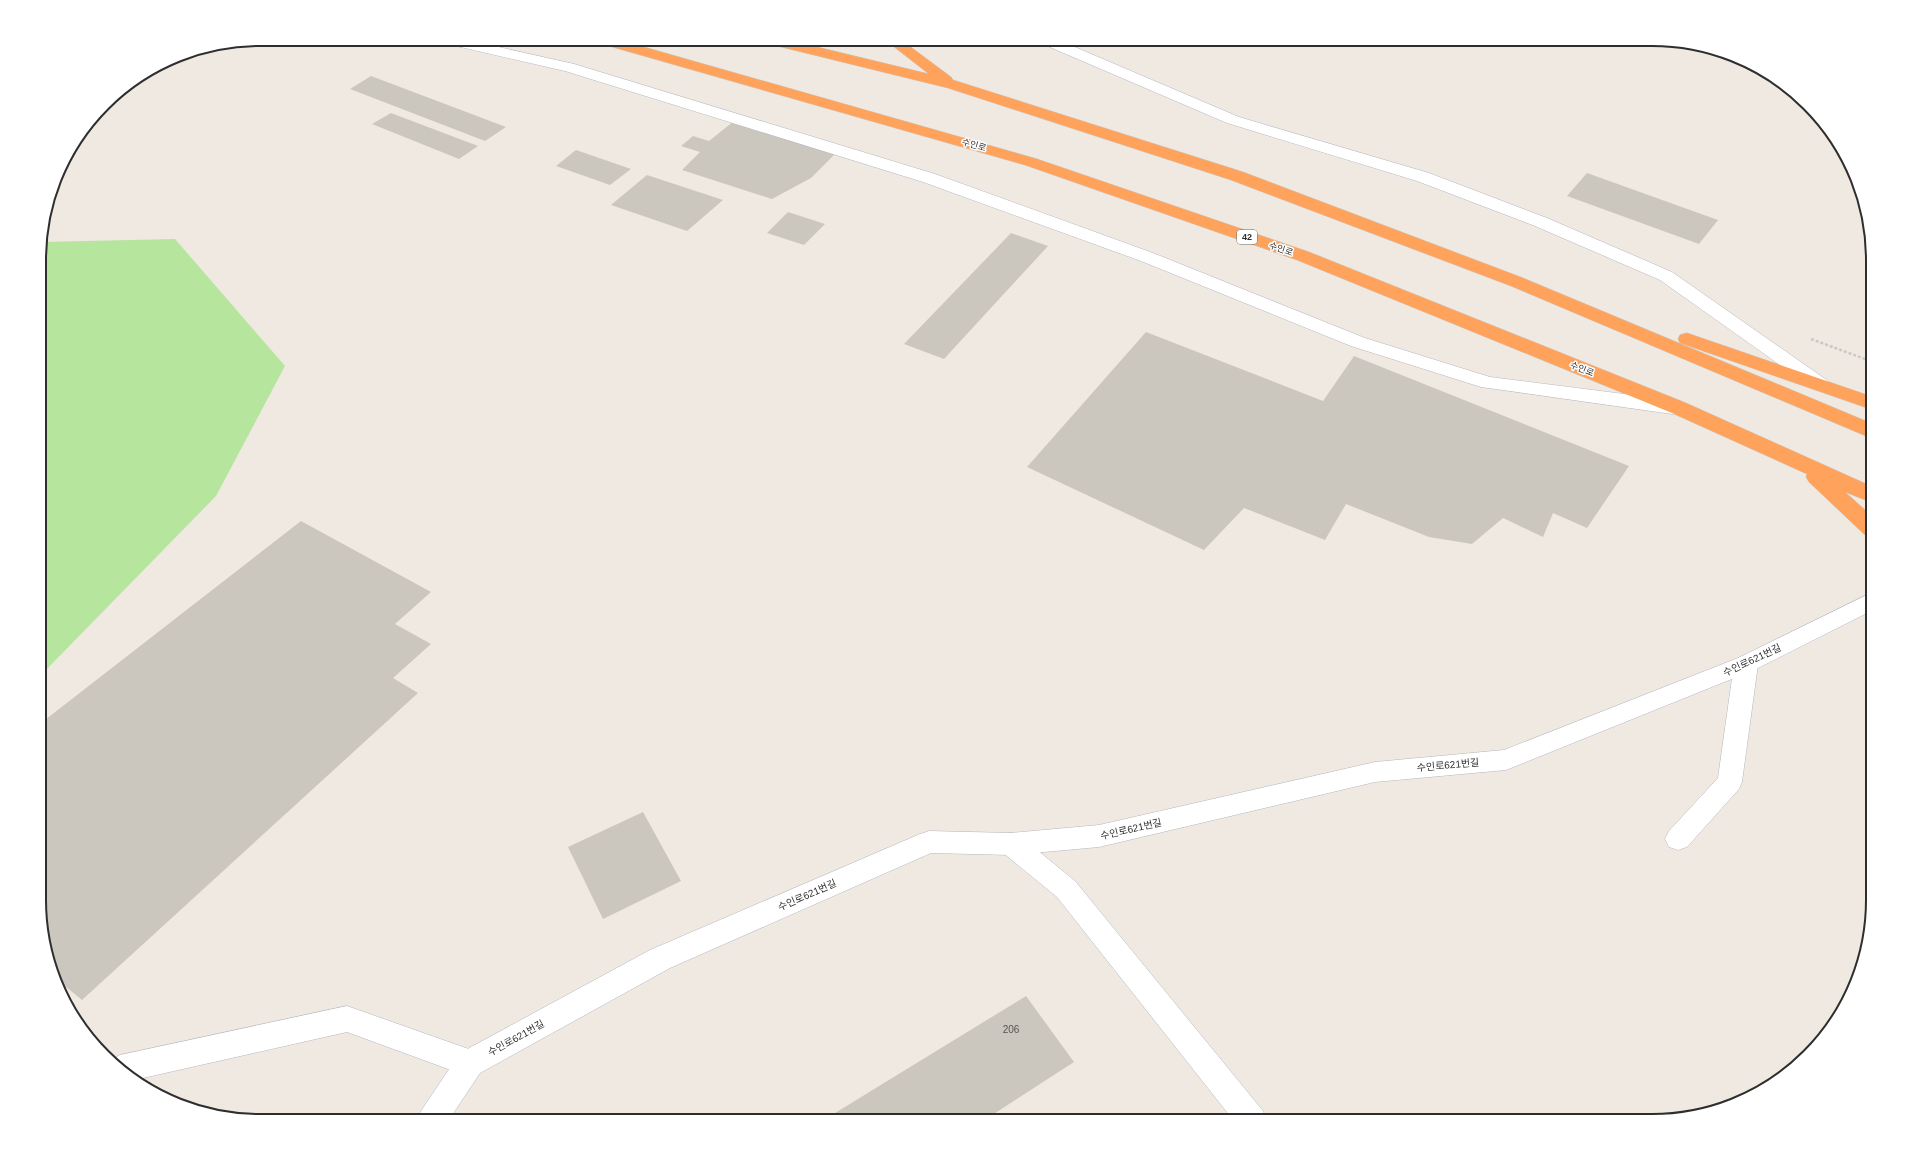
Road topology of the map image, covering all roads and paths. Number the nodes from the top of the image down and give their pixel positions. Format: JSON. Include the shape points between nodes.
{"nodes":[{"id":1,"x":473,"y":46,"type":"edge"},
{"id":2,"x":625,"y":46,"type":"edge"},
{"id":3,"x":794,"y":46,"type":"edge"},
{"id":4,"x":900,"y":46,"type":"edge"},
{"id":5,"x":1059,"y":46,"type":"edge"},
{"id":6,"x":953,"y":85,"type":"junction"},
{"id":7,"x":1517,"y":282,"type":"junction"},
{"id":8,"x":1821,"y":385,"type":"junction"},
{"id":9,"x":1866,"y":402,"type":"edge"},
{"id":10,"x":1679,"y":408,"type":"junction"},
{"id":11,"x":1866,"y":429,"type":"edge"},
{"id":12,"x":1802,"y":464,"type":"junction"},
{"id":13,"x":1866,"y":493,"type":"edge"},
{"id":14,"x":1866,"y":524,"type":"edge"},
{"id":15,"x":1866,"y":603,"type":"edge"},
{"id":16,"x":1746,"y":664,"type":"junction"},
{"id":17,"x":1678,"y":839,"type":"dead end"},
{"id":18,"x":1011,"y":844,"type":"junction"},
{"id":19,"x":470,"y":1063,"type":"junction"},
{"id":20,"x":127,"y":1067,"type":"edge"},
{"id":21,"x":436,"y":1114,"type":"edge"},
{"id":22,"x":1247,"y":1114,"type":"edge"}],
"edges":[{"from":1,"to":10,"type":"street","via":[[569,68],[929,178],[1147,257],[1358,342],[1488,383]]},
{"from":2,"to":10,"type":"highway","name":"수인로","number":"42","via":[[1031,162],[1303,256]]},
{"from":3,"to":6,"type":"highway"},
{"from":4,"to":6,"type":"highway"},
{"from":5,"to":8,"type":"street","via":[[1233,120],[1423,177],[1541,222],[1666,276]]},
{"from":6,"to":7,"type":"highway","via":[[1237,176]]},
{"from":7,"to":8,"type":"highway"},
{"from":7,"to":11,"type":"highway"},
{"from":8,"to":9,"type":"highway"},
{"from":10,"to":12,"type":"highway","name":"수인로","number":"42"},
{"from":12,"to":13,"type":"highway","name":"수인로","number":"42"},
{"from":12,"to":14,"type":"highway"},
{"from":15,"to":16,"type":"street","name":"수인로621번길"},
{"from":16,"to":17,"type":"street","via":[[1730,782]]},
{"from":16,"to":18,"type":"street","name":"수인로621번길","via":[[1506,760],[1375,772],[1099,836]]},
{"from":18,"to":19,"type":"street","name":"수인로621번길","via":[[928,842],[660,959]]},
{"from":18,"to":22,"type":"street","via":[[1066,889]]},
{"from":19,"to":20,"type":"street","via":[[347,1019]]},
{"from":19,"to":21,"type":"street","name":"수인로621번길"}]}
